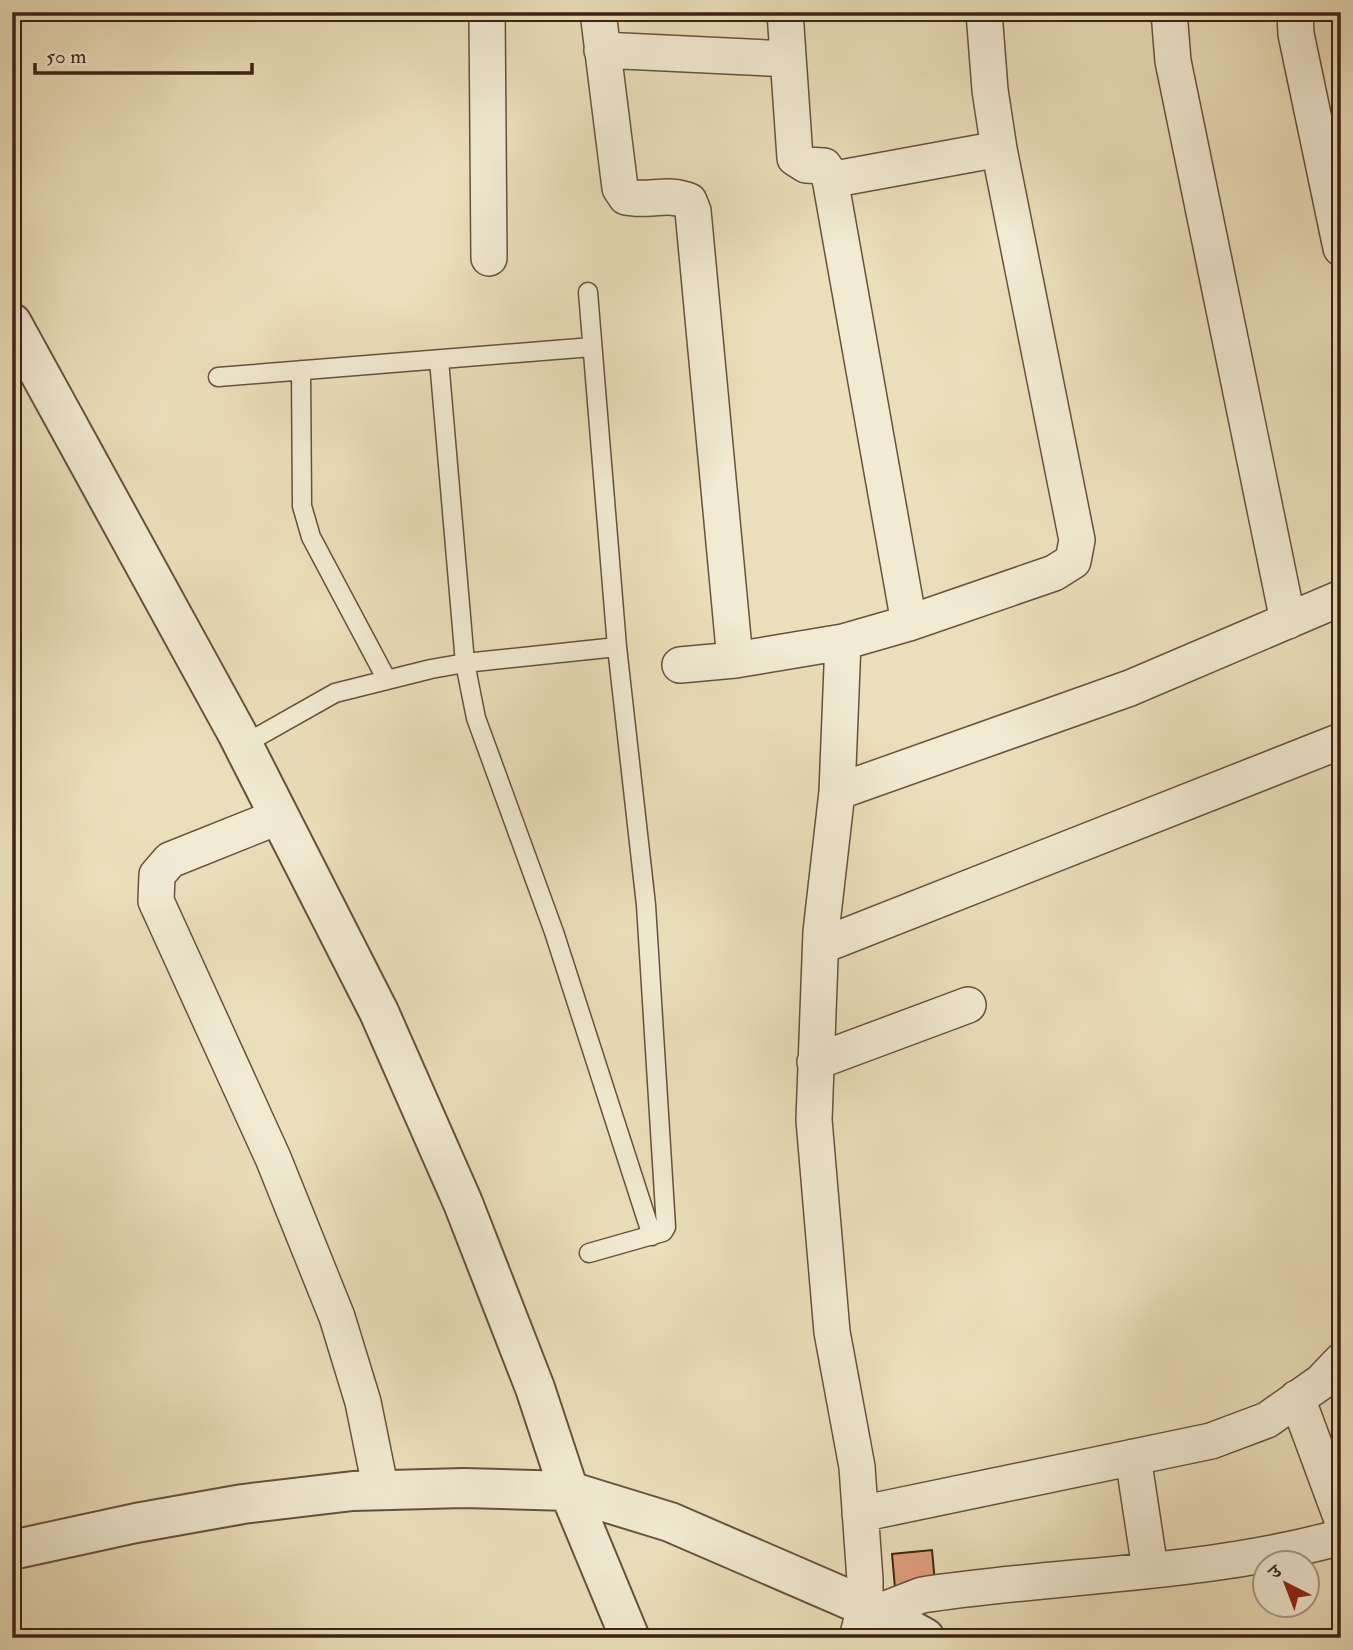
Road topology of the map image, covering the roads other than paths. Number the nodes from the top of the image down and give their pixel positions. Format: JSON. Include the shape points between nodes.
{"nodes":[{"id":1,"x":487,"y":12,"type":"edge"},
{"id":2,"x":598,"y":12,"type":"edge"},
{"id":3,"x":785,"y":12,"type":"edge"},
{"id":4,"x":984,"y":12,"type":"edge"},
{"id":5,"x":1169,"y":12,"type":"edge"},
{"id":6,"x":1295,"y":12,"type":"edge"},
{"id":7,"x":602,"y":50,"type":"junction"},
{"id":8,"x":788,"y":59,"type":"junction"},
{"id":9,"x":999,"y":149,"type":"junction"},
{"id":10,"x":830,"y":180,"type":"junction"},
{"id":11,"x":1341,"y":248,"type":"edge"},
{"id":12,"x":489,"y":258,"type":"dead end"},
{"id":13,"x":588,"y":292,"type":"dead end"},
{"id":14,"x":12,"y":323,"type":"edge"},
{"id":15,"x":593,"y":347,"type":"junction"},
{"id":16,"x":439,"y":360,"type":"junction"},
{"id":17,"x":301,"y":370,"type":"junction"},
{"id":18,"x":218,"y":377,"type":"dead end"},
{"id":19,"x":1341,"y":597,"type":"edge"},
{"id":20,"x":1289,"y":621,"type":"junction"},
{"id":21,"x":909,"y":624,"type":"junction"},
{"id":22,"x":843,"y":642,"type":"junction"},
{"id":23,"x":617,"y":647,"type":"junction"},
{"id":24,"x":735,"y":660,"type":"junction"},
{"id":25,"x":465,"y":663,"type":"junction"},
{"id":26,"x":680,"y":665,"type":"dead end"},
{"id":27,"x":387,"y":680,"type":"junction"},
{"id":28,"x":1341,"y":741,"type":"edge"},
{"id":29,"x":243,"y":745,"type":"junction"},
{"id":30,"x":837,"y":792,"type":"junction"},
{"id":31,"x":279,"y":816,"type":"junction"},
{"id":32,"x":821,"y":946,"type":"junction"},
{"id":33,"x":968,"y":1005,"type":"dead end"},
{"id":34,"x":815,"y":1062,"type":"junction"},
{"id":35,"x":652,"y":1236,"type":"junction"},
{"id":36,"x":589,"y":1253,"type":"dead end"},
{"id":37,"x":1341,"y":1361,"type":"edge"},
{"id":38,"x":1297,"y":1398,"type":"junction"},
{"id":39,"x":1133,"y":1457,"type":"junction"},
{"id":40,"x":380,"y":1491,"type":"junction"},
{"id":41,"x":569,"y":1491,"type":"junction"},
{"id":42,"x":860,"y":1514,"type":"junction"},
{"id":43,"x":1341,"y":1517,"type":"edge"},
{"id":44,"x":1341,"y":1537,"type":"edge"},
{"id":45,"x":12,"y":1550,"type":"edge"},
{"id":46,"x":1150,"y":1569,"type":"junction"},
{"id":47,"x":867,"y":1619,"type":"edge"},
{"id":48,"x":630,"y":1638,"type":"edge"},
{"id":49,"x":925,"y":1638,"type":"edge"}],
"edges":[{"from":1,"to":12,"type":"street"},
{"from":2,"to":7,"type":"street"},
{"from":3,"to":8,"type":"street"},
{"from":4,"to":9,"type":"street"},
{"from":5,"to":20,"type":"street","via":[[1173,61]]},
{"from":6,"to":11,"type":"street"},
{"from":7,"to":8,"type":"street"},
{"from":7,"to":24,"type":"street","via":[[620,188],[626,197],[636,199],[679,197],[689,201],[693,211]]},
{"from":8,"to":10,"type":"street","via":[[795,158],[806,165],[824,166]]},
{"from":9,"to":10,"type":"street"},
{"from":9,"to":21,"type":"street","via":[[1077,540],[1073,561],[1054,573]]},
{"from":10,"to":21,"type":"street"},
{"from":13,"to":15,"type":"lane"},
{"from":14,"to":29,"type":"street"},
{"from":15,"to":16,"type":"lane"},
{"from":15,"to":23,"type":"lane"},
{"from":16,"to":17,"type":"lane"},
{"from":16,"to":25,"type":"lane"},
{"from":17,"to":18,"type":"lane"},
{"from":17,"to":27,"type":"lane","via":[[302,506],[311,537]]},
{"from":19,"to":20,"type":"street"},
{"from":20,"to":30,"type":"street","via":[[1130,688]]},
{"from":21,"to":22,"type":"street"},
{"from":22,"to":24,"type":"street"},
{"from":22,"to":30,"type":"street"},
{"from":23,"to":25,"type":"lane"},
{"from":23,"to":35,"type":"lane","via":[[646,905],[667,1227]]},
{"from":24,"to":26,"type":"street"},
{"from":25,"to":27,"type":"lane"},
{"from":25,"to":35,"type":"lane","via":[[476,719],[554,932]]},
{"from":27,"to":29,"type":"lane","via":[[335,693]]},
{"from":28,"to":32,"type":"street"},
{"from":29,"to":31,"type":"street"},
{"from":30,"to":32,"type":"street"},
{"from":31,"to":40,"type":"street","via":[[170,860],[157,875],[156,901],[273,1158],[337,1317],[363,1402]]},
{"from":31,"to":41,"type":"street","via":[[379,1012],[457,1190],[535,1388]]},
{"from":32,"to":34,"type":"street"},
{"from":33,"to":34,"type":"street"},
{"from":34,"to":42,"type":"street","via":[[814,1120],[832,1332],[857,1468]]},
{"from":35,"to":36,"type":"lane"},
{"from":37,"to":38,"type":"street"},
{"from":38,"to":39,"type":"street","via":[[1267,1420],[1211,1441]]},
{"from":38,"to":43,"type":"street"},
{"from":39,"to":42,"type":"street"},
{"from":39,"to":46,"type":"street"},
{"from":40,"to":41,"type":"street"},
{"from":40,"to":45,"type":"street","via":[[243,1504]]},
{"from":41,"to":47,"type":"street","via":[[670,1522]]},
{"from":41,"to":48,"type":"street"},
{"from":42,"to":47,"type":"street"},
{"from":44,"to":46,"type":"street","via":[[1232,1560]]},
{"from":46,"to":47,"type":"street","via":[[922,1595]]},
{"from":47,"to":49,"type":"street"}]}
